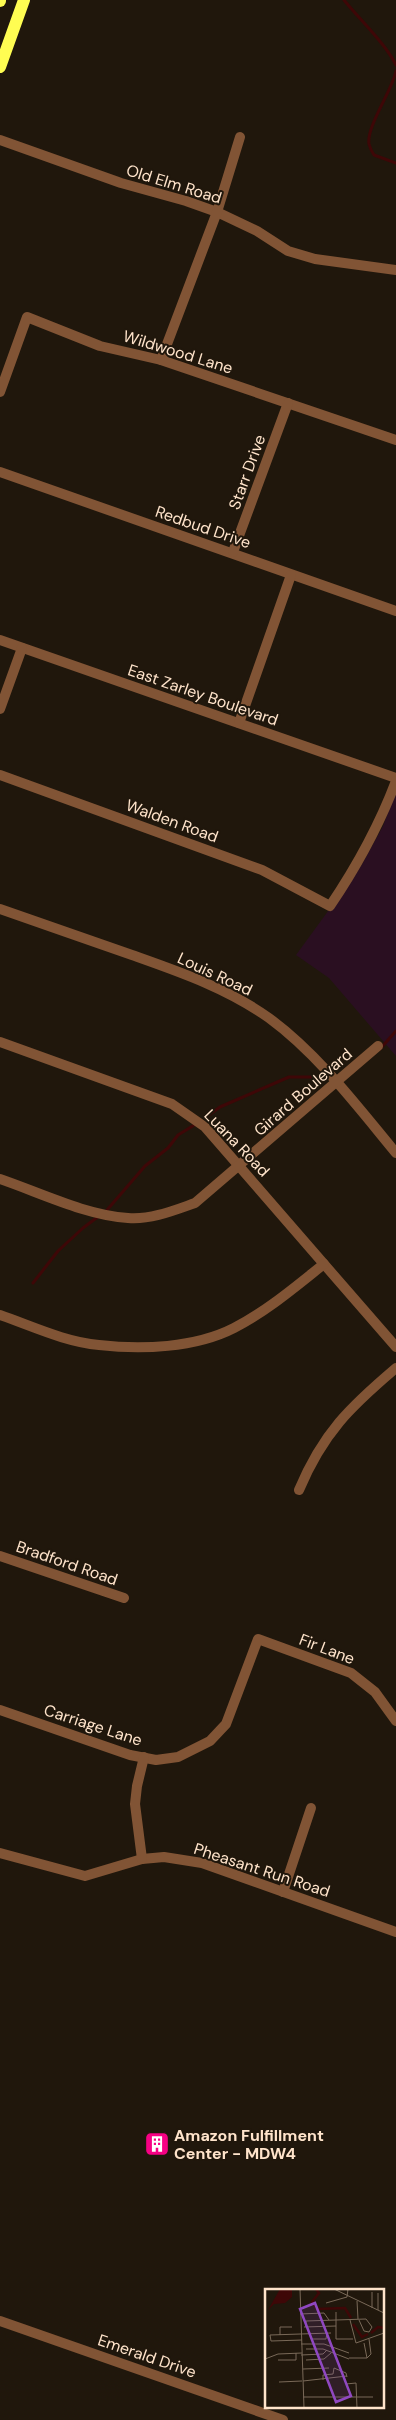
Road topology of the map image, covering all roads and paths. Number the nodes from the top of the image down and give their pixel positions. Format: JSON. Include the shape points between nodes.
{"nodes":[{"id":1,"x":24,"y":0,"type":"edge"},
{"id":2,"x":0,"y":67,"type":"edge"},
{"id":3,"x":240,"y":138,"type":"dead end"},
{"id":4,"x":0,"y":140,"type":"edge"},
{"id":5,"x":216,"y":212,"type":"junction"},
{"id":6,"x":396,"y":270,"type":"edge"},
{"id":7,"x":161,"y":360,"type":"junction"},
{"id":8,"x":0,"y":392,"type":"edge"},
{"id":9,"x":288,"y":403,"type":"junction"},
{"id":10,"x":396,"y":440,"type":"edge"},
{"id":11,"x":0,"y":472,"type":"edge"},
{"id":12,"x":233,"y":552,"type":"junction"},
{"id":13,"x":291,"y":575,"type":"junction"},
{"id":14,"x":396,"y":611,"type":"edge"},
{"id":15,"x":0,"y":640,"type":"edge"},
{"id":16,"x":22,"y":648,"type":"junction"},
{"id":17,"x":0,"y":709,"type":"edge"},
{"id":18,"x":239,"y":723,"type":"junction"},
{"id":19,"x":0,"y":775,"type":"edge"},
{"id":20,"x":396,"y":779,"type":"edge"},
{"id":21,"x":0,"y":909,"type":"edge"},
{"id":22,"x":0,"y":1042,"type":"edge"},
{"id":23,"x":378,"y":1046,"type":"dead end"},
{"id":24,"x":337,"y":1084,"type":"junction"},
{"id":25,"x":396,"y":1153,"type":"edge"},
{"id":26,"x":241,"y":1166,"type":"junction"},
{"id":27,"x":0,"y":1179,"type":"edge"},
{"id":28,"x":324,"y":1264,"type":"junction"},
{"id":29,"x":0,"y":1315,"type":"edge"},
{"id":30,"x":396,"y":1347,"type":"edge"},
{"id":31,"x":396,"y":1368,"type":"edge"},
{"id":32,"x":299,"y":1490,"type":"dead end"},
{"id":33,"x":0,"y":1556,"type":"edge"},
{"id":34,"x":124,"y":1598,"type":"dead end"},
{"id":35,"x":258,"y":1639,"type":"joint"},
{"id":36,"x":0,"y":1710,"type":"edge"},
{"id":37,"x":396,"y":1721,"type":"edge"},
{"id":38,"x":144,"y":1757,"type":"junction"},
{"id":39,"x":311,"y":1808,"type":"dead end"},
{"id":40,"x":0,"y":1853,"type":"edge"},
{"id":41,"x":142,"y":1859,"type":"junction"},
{"id":42,"x":283,"y":1892,"type":"junction"},
{"id":43,"x":396,"y":1932,"type":"edge"},
{"id":44,"x":0,"y":2321,"type":"edge"},
{"id":45,"x":283,"y":2420,"type":"edge"}],
"edges":[{"from":1,"to":2,"type":"main road"},
{"from":3,"to":5,"type":"street"},
{"from":4,"to":5,"type":"street","name":"Old Elm Road","via":[[121,184]]},
{"from":5,"to":6,"type":"street","name":"Old Elm Road","via":[[288,250],[315,259]]},
{"from":5,"to":7,"type":"street"},
{"from":7,"to":8,"type":"street","name":"Wildwood Lane","via":[[100,346],[27,317]]},
{"from":7,"to":9,"type":"street","name":"Wildwood Lane"},
{"from":9,"to":10,"type":"street","name":"Wildwood Lane"},
{"from":9,"to":12,"type":"street","name":"Starr Drive"},
{"from":11,"to":12,"type":"street","name":"Redbud Drive"},
{"from":12,"to":13,"type":"street","name":"Redbud Drive"},
{"from":13,"to":14,"type":"street","name":"Redbud Drive"},
{"from":13,"to":18,"type":"street"},
{"from":15,"to":16,"type":"street","name":"East Zarley Boulevard"},
{"from":16,"to":17,"type":"street"},
{"from":16,"to":18,"type":"street","name":"East Zarley Boulevard"},
{"from":18,"to":20,"type":"street","name":"East Zarley Boulevard"},
{"from":19,"to":20,"type":"street","name":"Walden Road","via":[[262,870],[330,906],[357,866],[381,820]]},
{"from":21,"to":24,"type":"street","name":"Louis Road","via":[[198,979],[234,995],[270,1018]]},
{"from":22,"to":26,"type":"street","name":"Luana Road","via":[[172,1104],[205,1126]]},
{"from":23,"to":24,"type":"street","name":"Girard Boulevard"},
{"from":24,"to":25,"type":"street","name":"Louis Road"},
{"from":24,"to":26,"type":"street","name":"Girard Boulevard"},
{"from":26,"to":27,"type":"street","name":"Girard Boulevard","via":[[195,1202],[163,1214],[129,1218],[87,1209]]},
{"from":26,"to":28,"type":"street","name":"Luana Road"},
{"from":28,"to":29,"type":"street","via":[[268,1309],[232,1329],[194,1341],[150,1347],[98,1345],[56,1335]]},
{"from":28,"to":30,"type":"street","name":"Luana Road"},
{"from":31,"to":32,"type":"street","via":[[344,1414],[310,1463]]},
{"from":33,"to":34,"type":"street","name":"Bradford Road"},
{"from":35,"to":37,"type":"street","name":"Fir Lane","via":[[350,1672],[375,1692]]},
{"from":35,"to":38,"type":"street","name":"Carriage Lane","via":[[226,1724],[210,1741],[178,1757],[156,1760]]},
{"from":36,"to":38,"type":"street","name":"Carriage Lane"},
{"from":38,"to":41,"type":"street","via":[[135,1804]]},
{"from":39,"to":42,"type":"street"},
{"from":40,"to":41,"type":"street","name":"Pheasant Run Road","via":[[85,1876]]},
{"from":41,"to":42,"type":"street","name":"Pheasant Run Road","via":[[164,1857],[202,1863]]},
{"from":42,"to":43,"type":"street","name":"Pheasant Run Road"},
{"from":44,"to":45,"type":"street","name":"Emerald Drive"}]}
